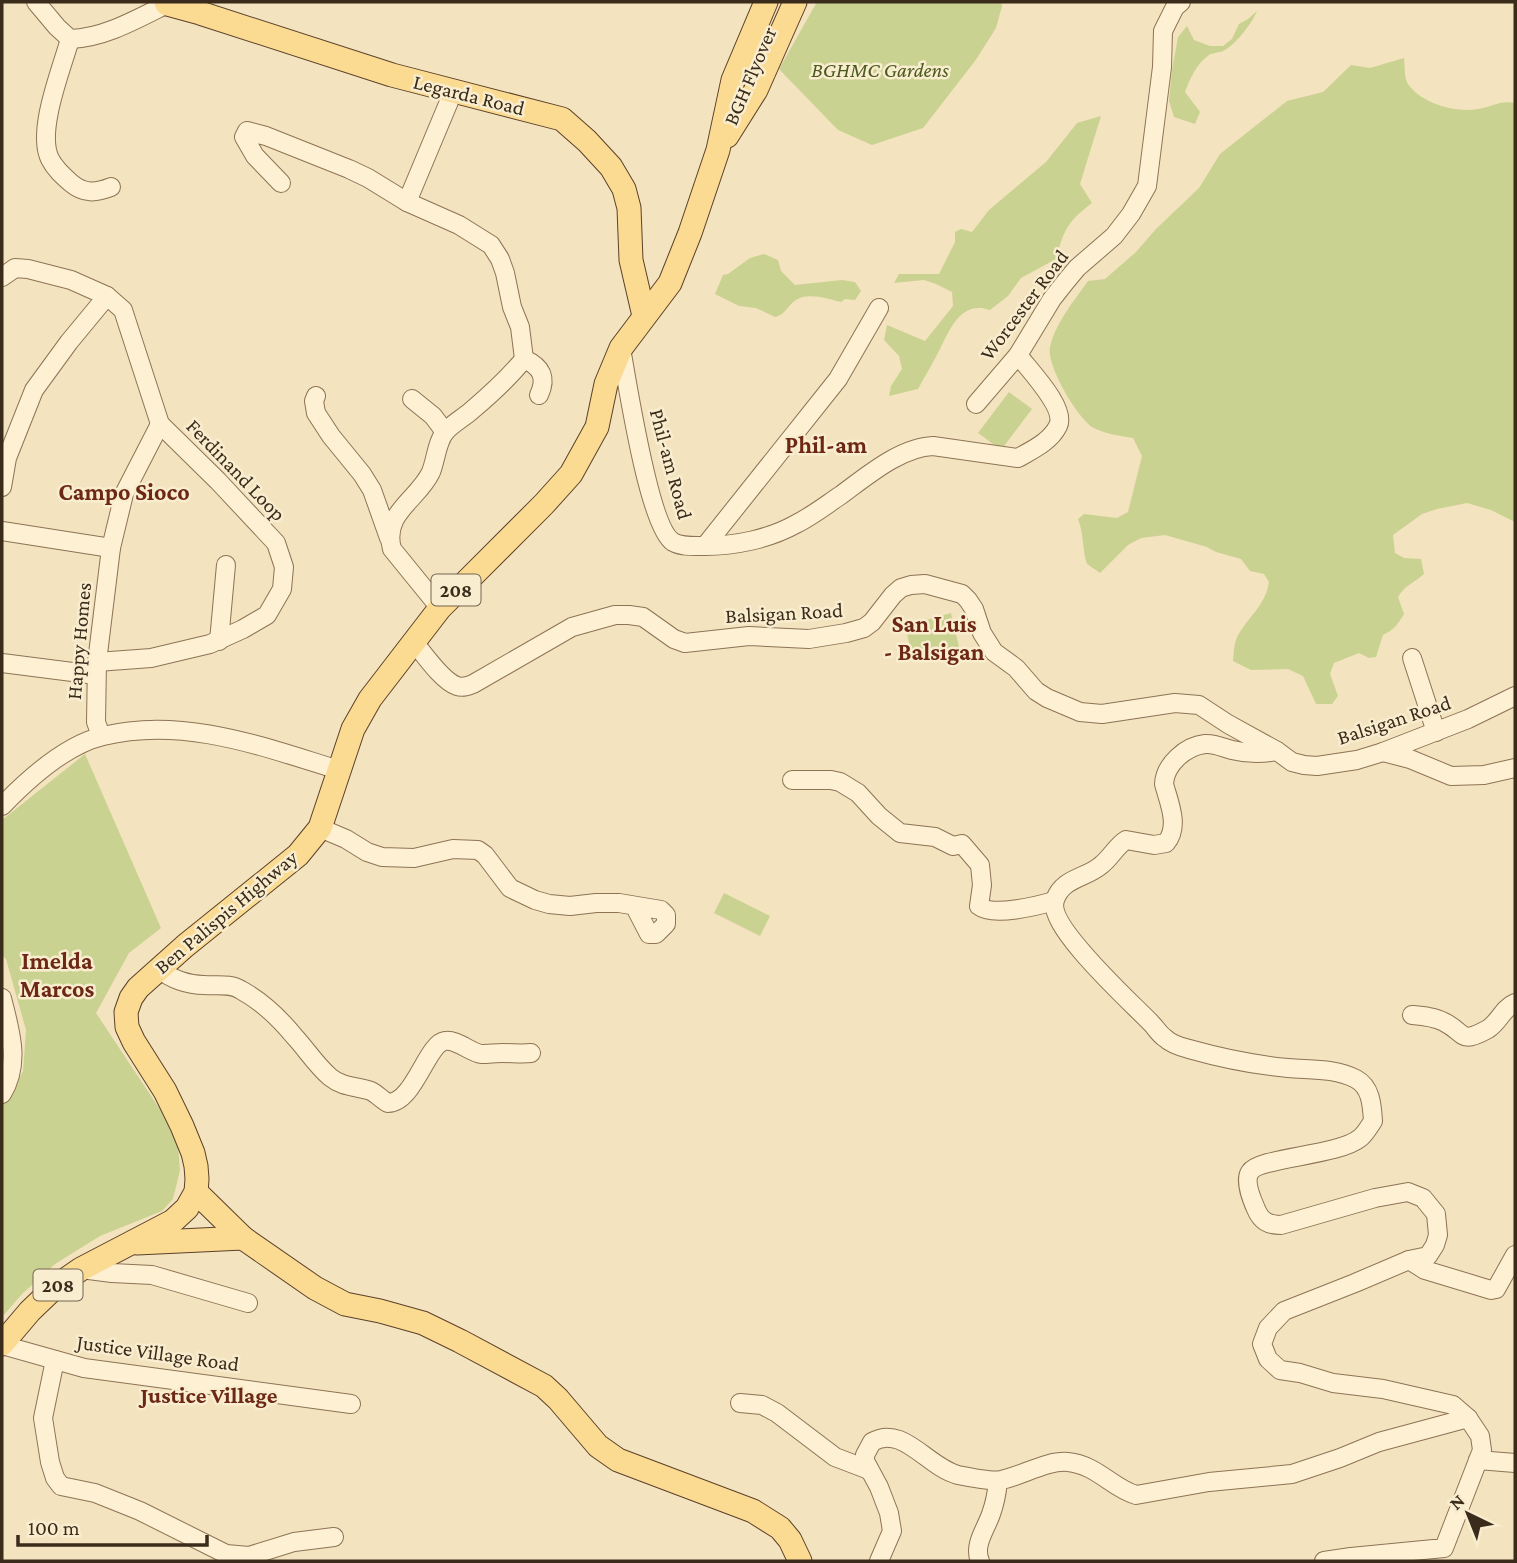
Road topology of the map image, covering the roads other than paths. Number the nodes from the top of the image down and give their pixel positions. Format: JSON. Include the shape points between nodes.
{"nodes":[{"id":1,"x":36,"y":2,"type":"edge"},
{"id":2,"x":766,"y":2,"type":"edge"},
{"id":3,"x":782,"y":2,"type":"edge"},
{"id":4,"x":795,"y":2,"type":"edge"},
{"id":5,"x":1181,"y":2,"type":"edge"},
{"id":6,"x":166,"y":3,"type":"edge"},
{"id":7,"x":70,"y":39,"type":"junction"},
{"id":8,"x":453,"y":92,"type":"junction"},
{"id":9,"x":718,"y":150,"type":"junction"},
{"id":10,"x":281,"y":183,"type":"dead end"},
{"id":11,"x":111,"y":187,"type":"dead end"},
{"id":12,"x":407,"y":202,"type":"junction"},
{"id":13,"x":2,"y":277,"type":"edge"},
{"id":14,"x":107,"y":296,"type":"junction"},
{"id":15,"x":879,"y":308,"type":"dead end"},
{"id":16,"x":644,"y":316,"type":"junction"},
{"id":17,"x":621,"y":348,"type":"junction"},
{"id":18,"x":1018,"y":355,"type":"junction"},
{"id":19,"x":524,"y":359,"type":"junction"},
{"id":20,"x":539,"y":395,"type":"dead end"},
{"id":21,"x":316,"y":396,"type":"dead end"},
{"id":22,"x":412,"y":399,"type":"dead end"},
{"id":23,"x":976,"y":404,"type":"dead end"},
{"id":24,"x":160,"y":424,"type":"junction"},
{"id":25,"x":445,"y":432,"type":"junction"},
{"id":26,"x":2,"y":487,"type":"edge"},
{"id":27,"x":2,"y":531,"type":"edge"},
{"id":28,"x":389,"y":538,"type":"junction"},
{"id":29,"x":705,"y":546,"type":"junction"},
{"id":30,"x":111,"y":548,"type":"junction"},
{"id":31,"x":226,"y":565,"type":"dead end"},
{"id":32,"x":440,"y":608,"type":"junction"},
{"id":33,"x":219,"y":640,"type":"junction"},
{"id":34,"x":414,"y":642,"type":"junction"},
{"id":35,"x":1412,"y":658,"type":"dead end"},
{"id":36,"x":2,"y":663,"type":"edge"},
{"id":37,"x":97,"y":668,"type":"junction"},
{"id":38,"x":1515,"y":696,"type":"edge"},
{"id":39,"x":1436,"y":732,"type":"junction"},
{"id":40,"x":101,"y":736,"type":"junction"},
{"id":41,"x":1277,"y":751,"type":"junction"},
{"id":42,"x":1383,"y":752,"type":"junction"},
{"id":43,"x":1515,"y":768,"type":"edge"},
{"id":44,"x":339,"y":770,"type":"junction"},
{"id":45,"x":792,"y":780,"type":"dead end"},
{"id":46,"x":5,"y":798,"type":"edge"},
{"id":47,"x":320,"y":828,"type":"junction"},
{"id":48,"x":1054,"y":901,"type":"junction"},
{"id":49,"x":635,"y":907,"type":"dead end"},
{"id":50,"x":159,"y":968,"type":"junction"},
{"id":51,"x":2,"y":998,"type":"edge"},
{"id":52,"x":1515,"y":1003,"type":"edge"},
{"id":53,"x":1412,"y":1015,"type":"dead end"},
{"id":54,"x":531,"y":1053,"type":"dead end"},
{"id":55,"x":2,"y":1094,"type":"edge"},
{"id":56,"x":196,"y":1192,"type":"junction"},
{"id":57,"x":243,"y":1238,"type":"junction"},
{"id":58,"x":128,"y":1243,"type":"junction"},
{"id":59,"x":1515,"y":1255,"type":"edge"},
{"id":60,"x":1409,"y":1260,"type":"junction"},
{"id":61,"x":81,"y":1269,"type":"junction"},
{"id":62,"x":248,"y":1303,"type":"dead end"},
{"id":63,"x":2,"y":1345,"type":"edge"},
{"id":64,"x":55,"y":1360,"type":"junction"},
{"id":65,"x":740,"y":1403,"type":"dead end"},
{"id":66,"x":351,"y":1404,"type":"dead end"},
{"id":67,"x":1468,"y":1418,"type":"junction"},
{"id":68,"x":1478,"y":1460,"type":"junction"},
{"id":69,"x":1515,"y":1463,"type":"edge"},
{"id":70,"x":869,"y":1470,"type":"junction"},
{"id":71,"x":998,"y":1481,"type":"junction"},
{"id":72,"x":334,"y":1538,"type":"dead end"},
{"id":73,"x":800,"y":1561,"type":"edge"},
{"id":74,"x":879,"y":1561,"type":"edge"},
{"id":75,"x":981,"y":1561,"type":"edge"},
{"id":76,"x":1324,"y":1561,"type":"edge"}],
"edges":[{"from":1,"to":7,"type":"street"},
{"from":2,"to":9,"type":"main road","name":"Ben Palispis Highway","number":"208","via":[[733,80]]},
{"from":3,"to":9,"type":"main road","name":"BGH Flyover"},
{"from":4,"to":9,"type":"main road","name":"Ben Palispis Highway","number":"208","via":[[756,90]]},
{"from":5,"to":18,"type":"street","name":"Worcester Road","via":[[1163,32],[1147,186],[1114,236],[1067,279]]},
{"from":6,"to":7,"type":"street","via":[[94,36]]},
{"from":6,"to":8,"type":"main road","name":"Legarda Road"},
{"from":7,"to":11,"type":"street","via":[[45,125],[49,157],[79,190],[99,192]]},
{"from":8,"to":12,"type":"street"},
{"from":8,"to":16,"type":"main road","name":"Legarda Road","via":[[562,119],[611,167],[629,208],[631,260]]},
{"from":9,"to":16,"type":"main road","name":"Ben Palispis Highway","number":"208","via":[[670,282]]},
{"from":10,"to":12,"type":"street","via":[[255,156],[244,137],[247,131],[358,173]]},
{"from":12,"to":19,"type":"street","via":[[460,225],[491,245],[505,272]]},
{"from":13,"to":14,"type":"street","via":[[15,268],[28,269]]},
{"from":14,"to":24,"type":"street","via":[[123,310]]},
{"from":14,"to":26,"type":"street","via":[[34,390],[7,458]]},
{"from":15,"to":29,"type":"street","via":[[838,379]]},
{"from":16,"to":17,"type":"main road","name":"Ben Palispis Highway","number":"208"},
{"from":17,"to":29,"type":"street","name":"Phil-am Road","via":[[640,454],[660,523],[673,542]]},
{"from":17,"to":32,"type":"main road","name":"Ben Palispis Highway","number":"208","via":[[606,384],[597,427],[571,474]]},
{"from":18,"to":23,"type":"street","name":"Worcester Road"},
{"from":18,"to":29,"type":"street","name":"Phil-am Road","via":[[1060,416],[1059,425],[1041,445],[1018,458],[920,447],[887,463],[795,525],[735,544]]},
{"from":19,"to":20,"type":"street","via":[[542,375]]},
{"from":19,"to":25,"type":"street"},
{"from":21,"to":28,"type":"street","via":[[316,413],[372,491]]},
{"from":22,"to":25,"type":"street"},
{"from":24,"to":30,"type":"street","name":"Happy Homes","via":[[124,494]]},
{"from":24,"to":33,"type":"street","name":"Ferdinand Loop","via":[[275,543],[284,567],[282,589],[267,615]]},
{"from":25,"to":28,"type":"street","via":[[431,472],[394,519]]},
{"from":27,"to":30,"type":"street"},
{"from":28,"to":32,"type":"street","via":[[399,559]]},
{"from":30,"to":37,"type":"street","name":"Happy Homes"},
{"from":31,"to":33,"type":"street"},
{"from":32,"to":34,"type":"main road","name":"Ben Palispis Highway","number":"208"},
{"from":33,"to":37,"type":"street","name":"Ferdinand Loop"},
{"from":34,"to":41,"type":"street","name":"Balsigan Road","via":[[442,675],[464,687],[572,627],[603,618],[643,617],[685,643],[749,636],[809,639],[864,628],[901,588],[925,584],[962,594],[994,652],[1047,698],[1080,712],[1102,714],[1175,703],[1199,705]]},
{"from":34,"to":44,"type":"main road","name":"Ben Palispis Highway","number":"208","via":[[370,699],[353,729]]},
{"from":35,"to":39,"type":"street"},
{"from":36,"to":37,"type":"street","name":"Ferdinand Loop"},
{"from":37,"to":40,"type":"street","name":"Happy Homes","via":[[96,722]]},
{"from":38,"to":39,"type":"street","name":"Balsigan Road"},
{"from":39,"to":42,"type":"street","name":"Balsigan Road"},
{"from":40,"to":44,"type":"street","via":[[171,729],[224,737]]},
{"from":40,"to":46,"type":"street","via":[[69,750]]},
{"from":41,"to":42,"type":"street","name":"Balsigan Road","via":[[1292,762],[1317,766]]},
{"from":41,"to":48,"type":"street","via":[[1262,754],[1206,744],[1184,752],[1165,778],[1174,822],[1166,843],[1126,840],[1101,866],[1066,885]]},
{"from":42,"to":43,"type":"street","via":[[1451,776]]},
{"from":44,"to":47,"type":"main road","name":"Ben Palispis Highway","number":"208"},
{"from":45,"to":48,"type":"street","via":[[840,782],[900,832],[962,845],[980,865],[981,909],[1005,910]]},
{"from":47,"to":49,"type":"street","via":[[383,857],[478,850],[510,888],[549,904]]},
{"from":47,"to":50,"type":"main road","name":"Ben Palispis Highway","number":"208","via":[[298,855]]},
{"from":48,"to":60,"type":"street","via":[[1058,919],[1078,949],[1172,1043],[1247,1062],[1321,1069],[1359,1080],[1371,1096],[1373,1121],[1359,1139],[1259,1166],[1249,1174],[1250,1189],[1260,1217],[1269,1225],[1408,1192],[1423,1198],[1436,1214],[1438,1234],[1428,1256]]},
{"from":50,"to":54,"type":"street","via":[[168,976],[192,983],[240,988],[265,1007],[336,1082],[374,1092],[388,1103],[393,1104],[412,1086],[433,1050],[445,1041],[479,1054]]},
{"from":50,"to":56,"type":"main road","name":"Ben Palispis Highway","number":"208","via":[[131,998],[127,1027],[182,1126],[196,1166]]},
{"from":51,"to":55,"type":"street","via":[[13,1050]]},
{"from":52,"to":53,"type":"street","via":[[1494,1025],[1474,1036],[1463,1036],[1430,1017]]},
{"from":56,"to":57,"type":"main road"},
{"from":56,"to":58,"type":"main road","number":"208","via":[[173,1221]]},
{"from":57,"to":58,"type":"main road"},
{"from":57,"to":73,"type":"main road","via":[[345,1304],[423,1323],[544,1386],[598,1446],[618,1460],[752,1511],[780,1528]]},
{"from":58,"to":61,"type":"main road","number":"208"},
{"from":59,"to":60,"type":"street","via":[[1496,1289],[1491,1290],[1425,1270]]},
{"from":60,"to":67,"type":"street","via":[[1284,1311],[1268,1328],[1262,1344],[1268,1359],[1280,1370],[1448,1403]]},
{"from":61,"to":62,"type":"street","via":[[152,1275]]},
{"from":61,"to":63,"type":"main road","number":"208","via":[[30,1311]]},
{"from":63,"to":64,"type":"street","name":"Justice Village Road"},
{"from":64,"to":66,"type":"street","name":"Justice Village Road","via":[[84,1368]]},
{"from":64,"to":72,"type":"street","via":[[43,1418],[50,1462],[61,1486],[95,1493],[140,1511],[226,1554],[249,1556],[294,1542]]},
{"from":65,"to":70,"type":"street","via":[[762,1405],[835,1457]]},
{"from":67,"to":68,"type":"street","via":[[1480,1436]]},
{"from":67,"to":71,"type":"street","via":[[1379,1442],[1292,1474],[1136,1495],[1087,1467],[1068,1462]]},
{"from":68,"to":69,"type":"street"},
{"from":68,"to":76,"type":"street","via":[[1444,1548]]},
{"from":70,"to":71,"type":"street","via":[[865,1455],[869,1446],[888,1436],[901,1439],[941,1469]]},
{"from":70,"to":74,"type":"street","via":[[889,1513],[892,1531]]},
{"from":71,"to":75,"type":"street","via":[[980,1539],[977,1554]]}]}
